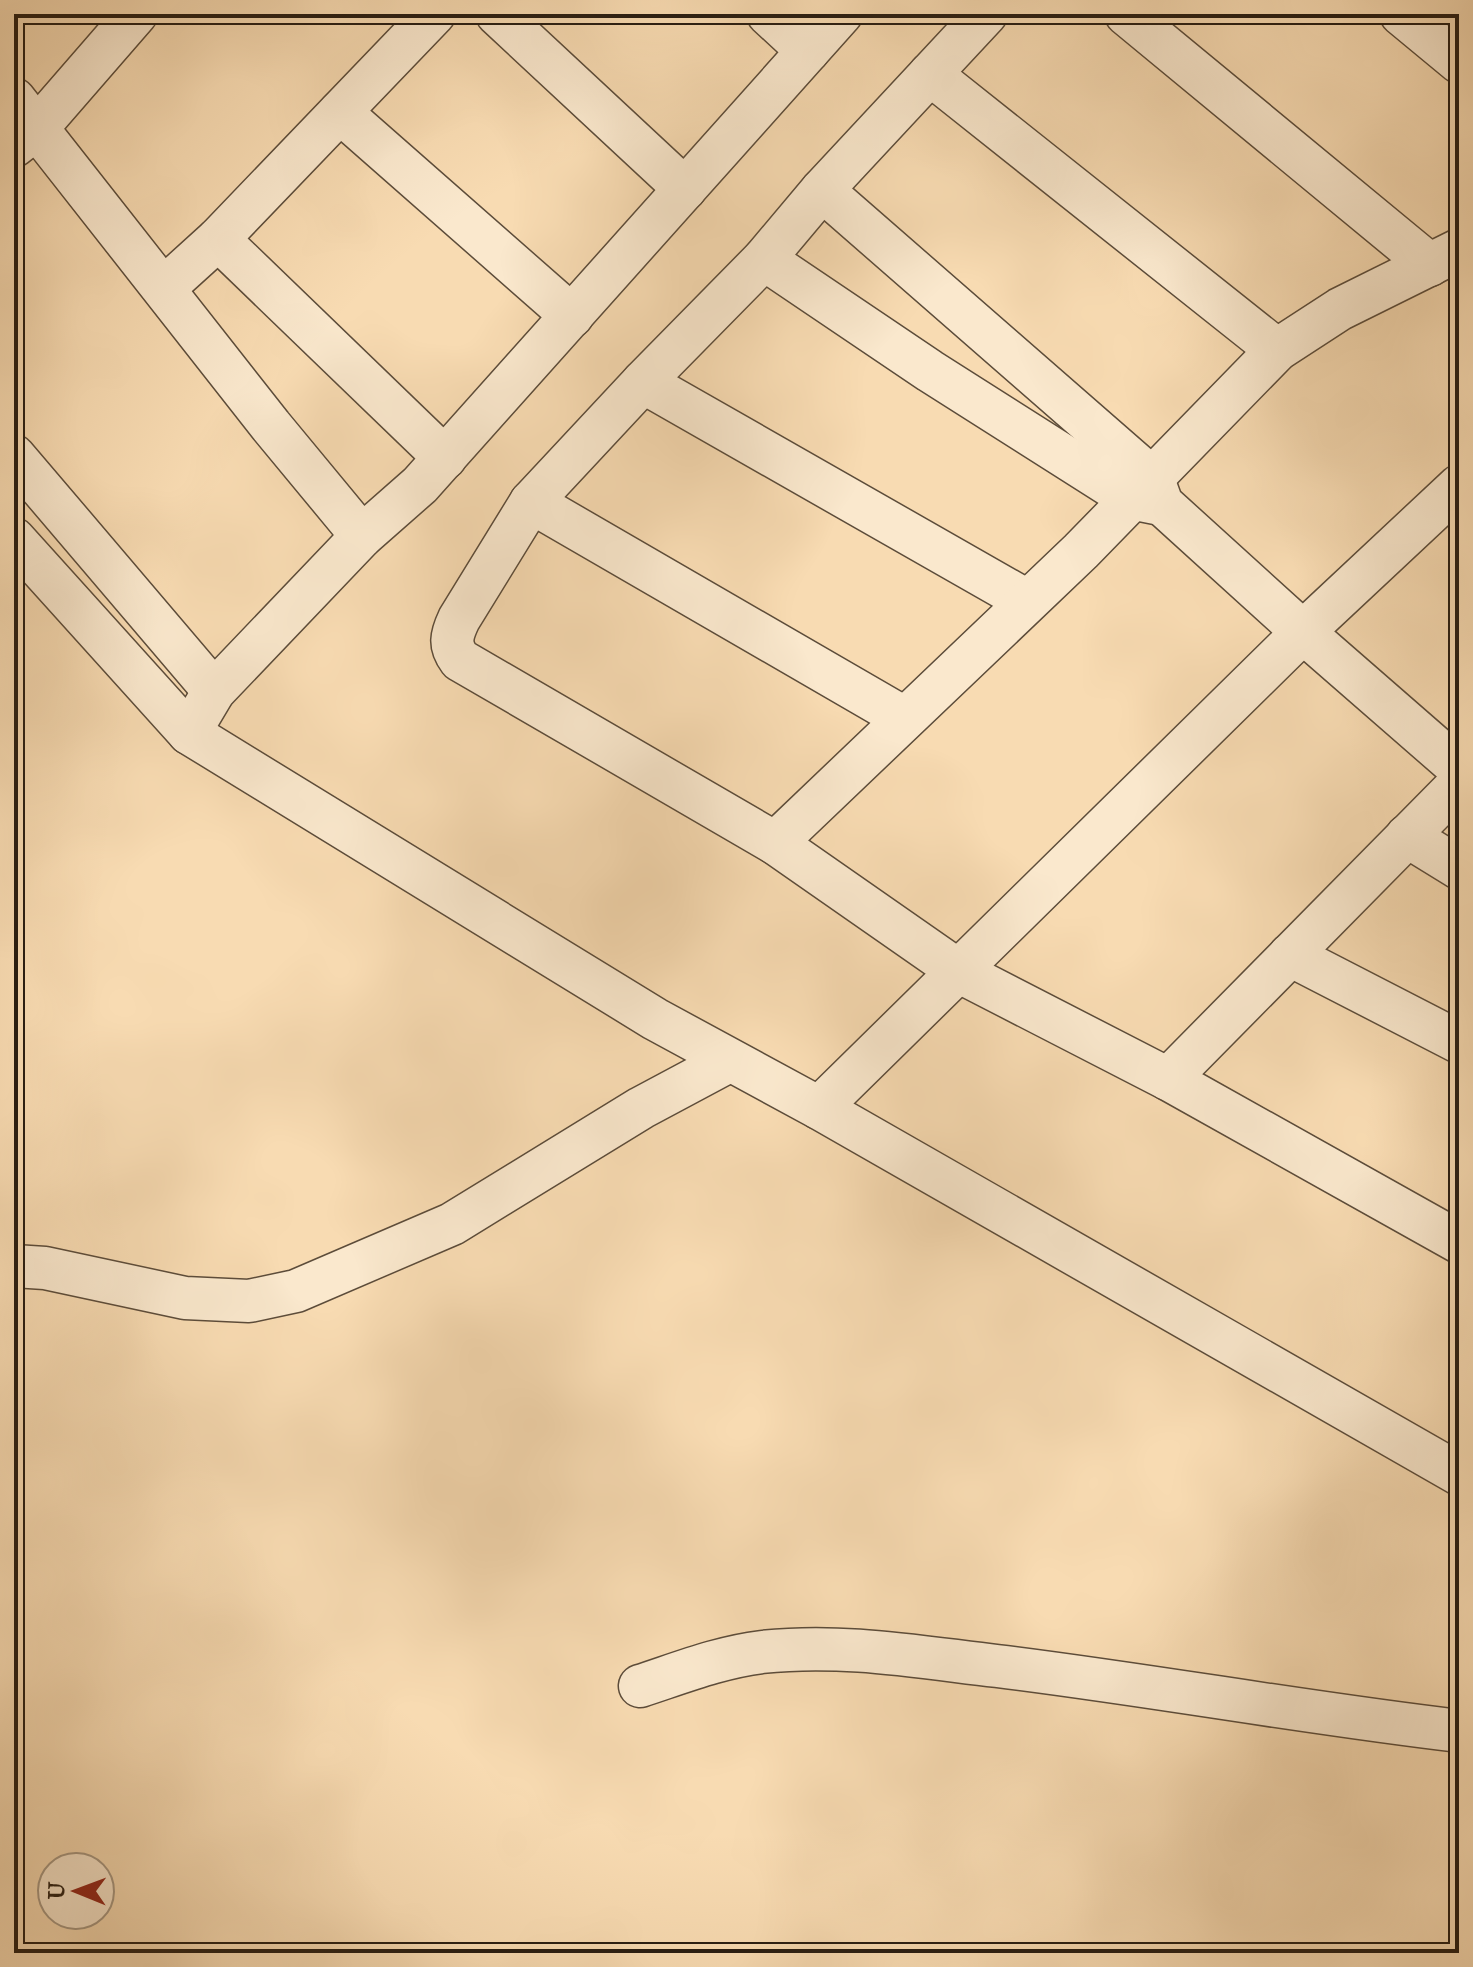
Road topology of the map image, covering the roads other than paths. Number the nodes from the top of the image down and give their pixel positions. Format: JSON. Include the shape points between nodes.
{"nodes":[{"id":1,"x":136,"y":14,"type":"edge"},
{"id":2,"x":434,"y":14,"type":"edge"},
{"id":3,"x":497,"y":14,"type":"edge"},
{"id":4,"x":768,"y":14,"type":"edge"},
{"id":5,"x":841,"y":14,"type":"edge"},
{"id":6,"x":986,"y":14,"type":"edge"},
{"id":7,"x":1126,"y":14,"type":"edge"},
{"id":8,"x":1401,"y":14,"type":"edge"},
{"id":9,"x":808,"y":51,"type":"junction"},
{"id":10,"x":1459,"y":62,"type":"edge"},
{"id":11,"x":930,"y":74,"type":"junction"},
{"id":12,"x":340,"y":112,"type":"junction"},
{"id":13,"x":22,"y":125,"type":"edge"},
{"id":14,"x":685,"y":189,"type":"junction"},
{"id":15,"x":822,"y":190,"type":"junction"},
{"id":16,"x":218,"y":239,"type":"junction"},
{"id":17,"x":1445,"y":258,"type":"edge"},
{"id":18,"x":764,"y":259,"type":"junction"},
{"id":19,"x":164,"y":288,"type":"junction"},
{"id":20,"x":572,"y":316,"type":"junction"},
{"id":21,"x":1277,"y":350,"type":"junction"},
{"id":22,"x":643,"y":382,"type":"junction"},
{"id":23,"x":14,"y":456,"type":"edge"},
{"id":24,"x":445,"y":458,"type":"junction"},
{"id":25,"x":1459,"y":486,"type":"edge"},
{"id":26,"x":1149,"y":494,"type":"junction"},
{"id":27,"x":531,"y":502,"type":"junction"},
{"id":28,"x":362,"y":536,"type":"junction"},
{"id":29,"x":14,"y":539,"type":"edge"},
{"id":30,"x":1027,"y":601,"type":"junction"},
{"id":31,"x":1303,"y":632,"type":"junction"},
{"id":32,"x":214,"y":691,"type":"junction"},
{"id":33,"x":904,"y":718,"type":"junction"},
{"id":34,"x":189,"y":733,"type":"junction"},
{"id":35,"x":1459,"y":768,"type":"edge"},
{"id":36,"x":1459,"y":784,"type":"edge"},
{"id":37,"x":1407,"y":836,"type":"junction"},
{"id":38,"x":775,"y":843,"type":"junction"},
{"id":39,"x":1459,"y":868,"type":"edge"},
{"id":40,"x":1290,"y":955,"type":"junction"},
{"id":41,"x":960,"y":972,"type":"junction"},
{"id":42,"x":1459,"y":1042,"type":"edge"},
{"id":43,"x":729,"y":1061,"type":"junction"},
{"id":44,"x":1168,"y":1079,"type":"junction"},
{"id":45,"x":819,"y":1108,"type":"junction"},
{"id":46,"x":1459,"y":1242,"type":"edge"},
{"id":47,"x":14,"y":1266,"type":"edge"},
{"id":48,"x":1459,"y":1474,"type":"edge"},
{"id":49,"x":640,"y":1686,"type":"dead end"},
{"id":50,"x":1459,"y":1731,"type":"edge"}],
"edges":[{"from":1,"to":13,"type":"street"},
{"from":2,"to":12,"type":"street"},
{"from":3,"to":14,"type":"street"},
{"from":4,"to":9,"type":"street"},
{"from":5,"to":9,"type":"street"},
{"from":6,"to":11,"type":"street"},
{"from":7,"to":17,"type":"street"},
{"from":8,"to":10,"type":"street"},
{"from":9,"to":14,"type":"street"},
{"from":11,"to":15,"type":"street"},
{"from":11,"to":21,"type":"street"},
{"from":12,"to":16,"type":"street"},
{"from":12,"to":20,"type":"street"},
{"from":13,"to":19,"type":"street"},
{"from":14,"to":20,"type":"street"},
{"from":15,"to":18,"type":"street"},
{"from":15,"to":26,"type":"street"},
{"from":16,"to":19,"type":"street"},
{"from":16,"to":24,"type":"street"},
{"from":17,"to":21,"type":"street","via":[[1340,309]]},
{"from":18,"to":22,"type":"street"},
{"from":18,"to":26,"type":"street","via":[[930,371]]},
{"from":19,"to":28,"type":"street"},
{"from":20,"to":24,"type":"street"},
{"from":21,"to":26,"type":"street"},
{"from":22,"to":27,"type":"street"},
{"from":22,"to":30,"type":"street"},
{"from":23,"to":32,"type":"street"},
{"from":24,"to":28,"type":"street"},
{"from":25,"to":31,"type":"street"},
{"from":26,"to":30,"type":"street"},
{"from":26,"to":31,"type":"street"},
{"from":27,"to":33,"type":"street"},
{"from":27,"to":38,"type":"street","via":[[452,634],[451,648],[460,660]]},
{"from":28,"to":32,"type":"street"},
{"from":29,"to":34,"type":"street"},
{"from":30,"to":33,"type":"street"},
{"from":31,"to":35,"type":"street"},
{"from":31,"to":41,"type":"street"},
{"from":32,"to":34,"type":"street"},
{"from":33,"to":38,"type":"street"},
{"from":34,"to":43,"type":"street"},
{"from":36,"to":37,"type":"street"},
{"from":37,"to":39,"type":"street"},
{"from":37,"to":40,"type":"street"},
{"from":38,"to":41,"type":"street"},
{"from":40,"to":42,"type":"street"},
{"from":40,"to":44,"type":"street"},
{"from":41,"to":44,"type":"street"},
{"from":41,"to":45,"type":"street"},
{"from":43,"to":45,"type":"street"},
{"from":43,"to":47,"type":"street","via":[[641,1108],[452,1224],[296,1291],[249,1301],[185,1298]]},
{"from":44,"to":46,"type":"street"},
{"from":45,"to":48,"type":"street"},
{"from":49,"to":50,"type":"street","via":[[716,1661],[824,1648],[1056,1673]]}]}
